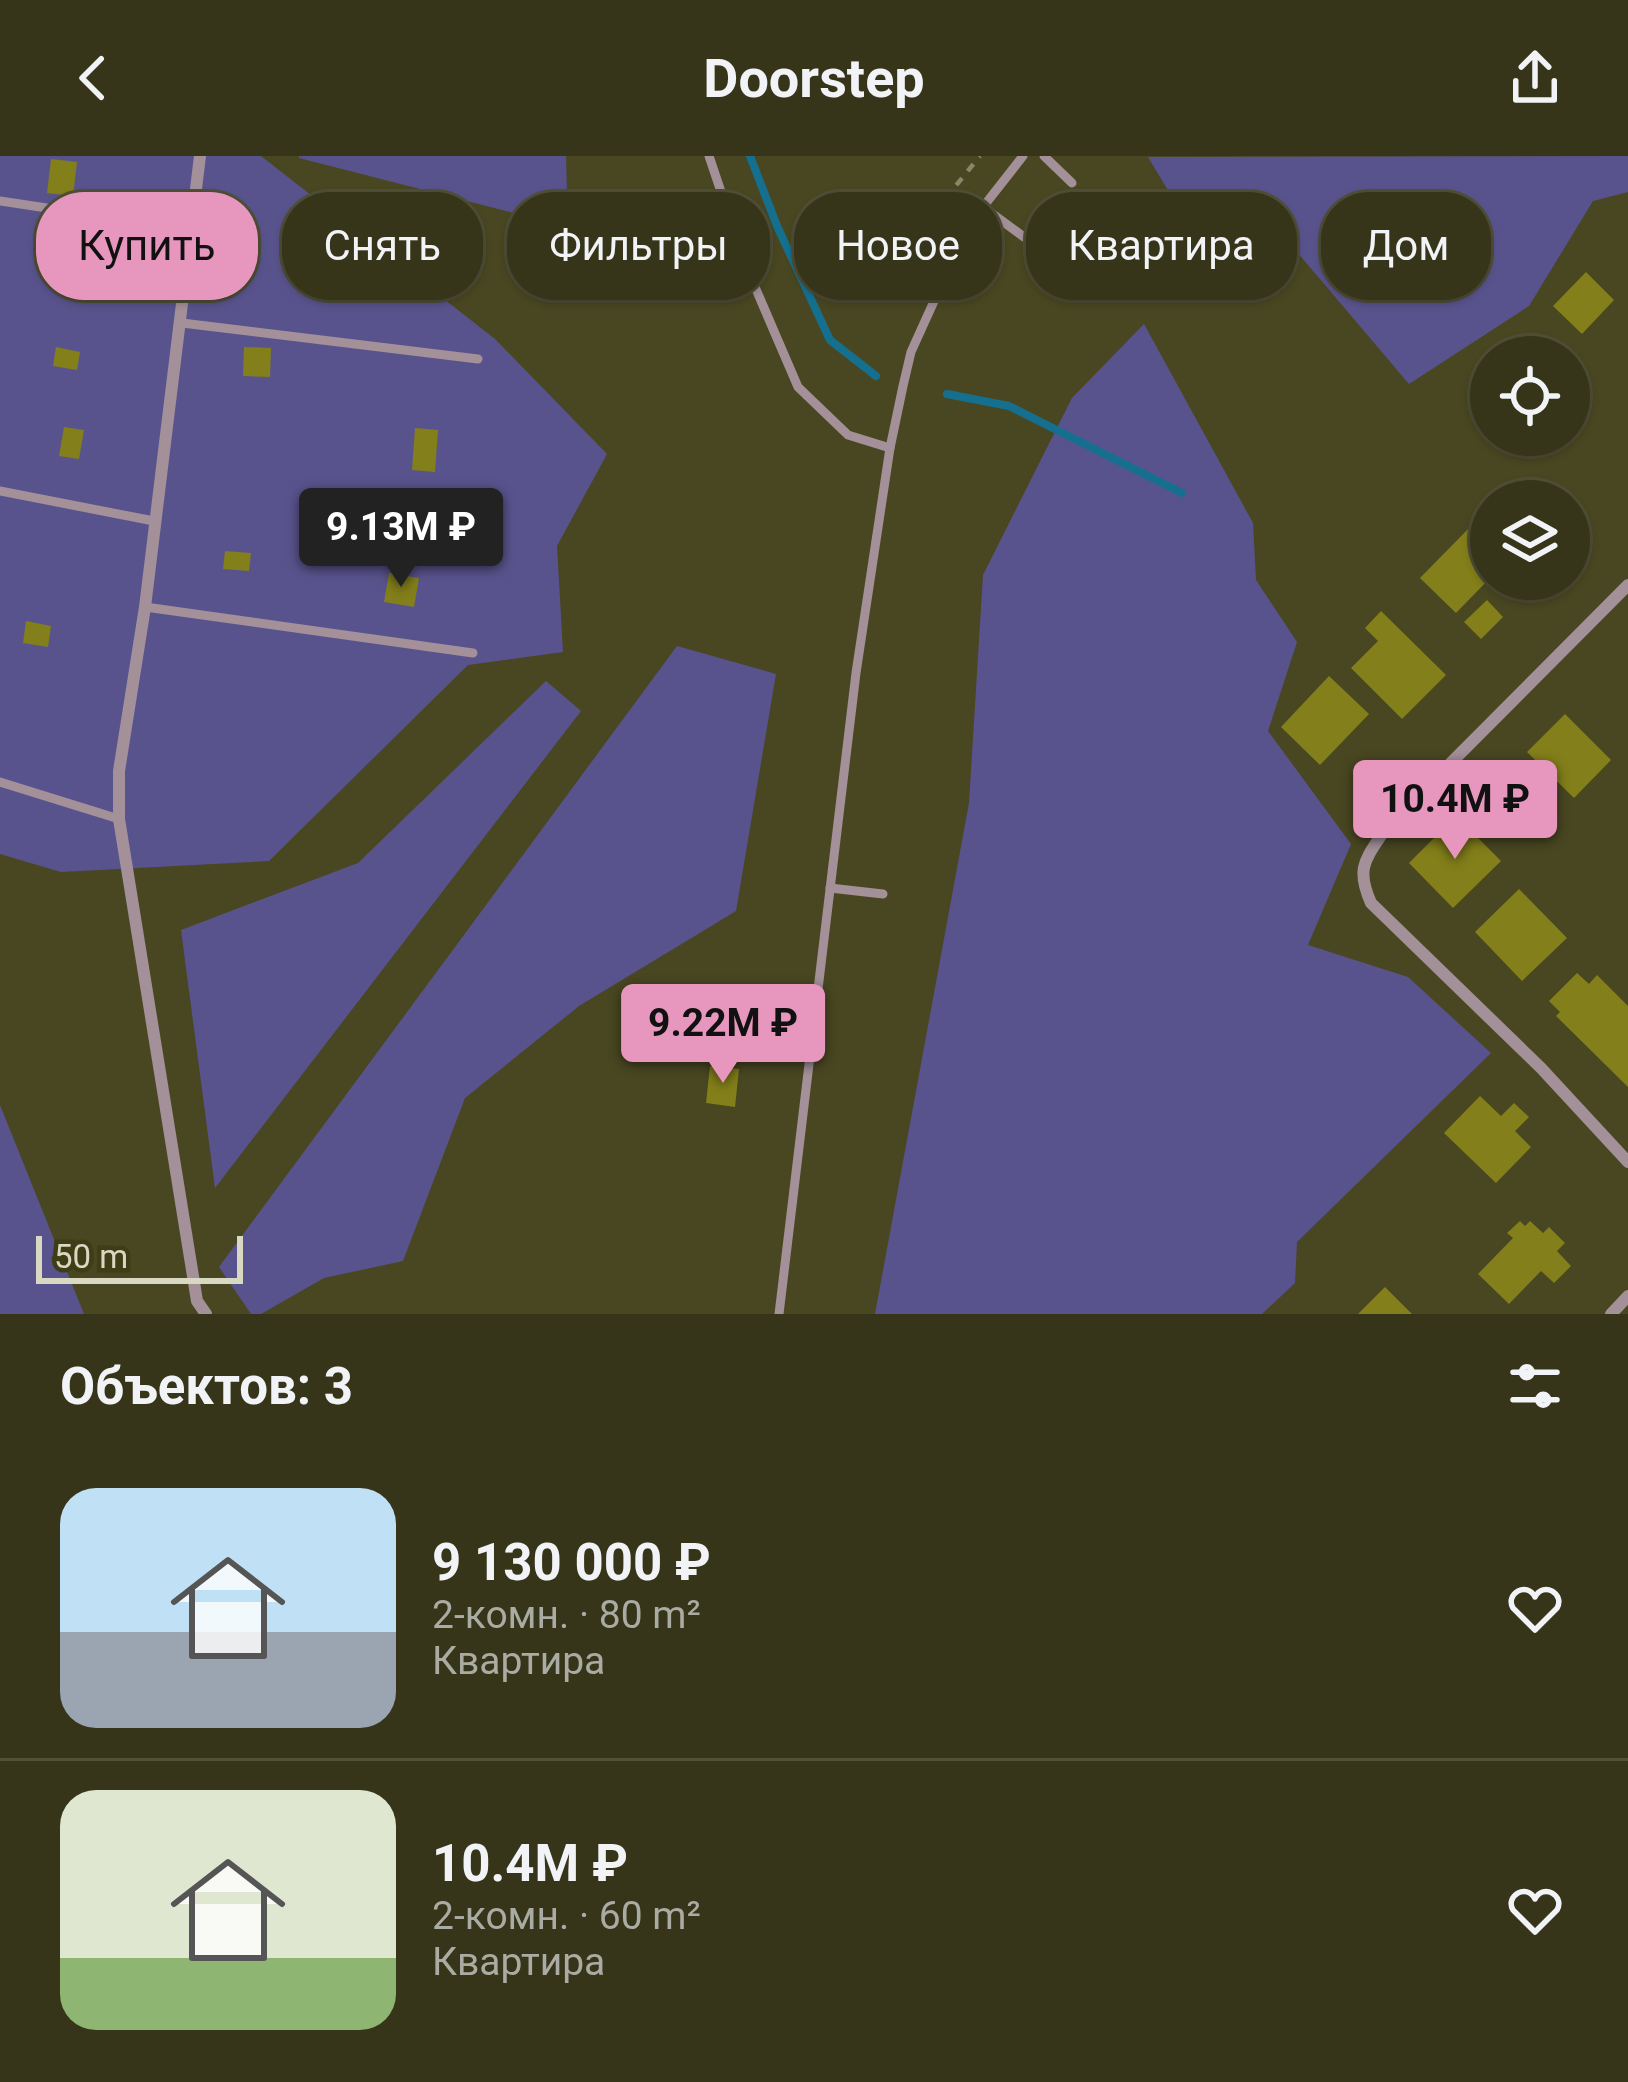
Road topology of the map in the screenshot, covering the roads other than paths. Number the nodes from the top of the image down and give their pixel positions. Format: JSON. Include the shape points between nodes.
{"nodes":[{"id":1,"x":200,"y":156,"type":"edge"},
{"id":2,"x":709,"y":156,"type":"edge"},
{"id":3,"x":1023,"y":156,"type":"edge"},
{"id":4,"x":1044,"y":156,"type":"edge"},
{"id":5,"x":1072,"y":183,"type":"dead end"},
{"id":6,"x":197,"y":192,"type":"edge"},
{"id":7,"x":995,"y":192,"type":"edge"},
{"id":8,"x":0,"y":201,"type":"edge"},
{"id":9,"x":36,"y":206,"type":"edge"},
{"id":10,"x":1002,"y":221,"type":"edge"},
{"id":11,"x":1024,"y":237,"type":"dead end"},
{"id":12,"x":185,"y":300,"type":"edge"},
{"id":13,"x":934,"y":300,"type":"edge"},
{"id":14,"x":182,"y":323,"type":"junction"},
{"id":15,"x":478,"y":359,"type":"dead end"},
{"id":16,"x":890,"y":448,"type":"junction"},
{"id":17,"x":0,"y":490,"type":"edge"},
{"id":18,"x":154,"y":521,"type":"junction"},
{"id":19,"x":1628,"y":586,"type":"edge"},
{"id":20,"x":145,"y":607,"type":"junction"},
{"id":21,"x":472,"y":653,"type":"dead end"},
{"id":22,"x":0,"y":782,"type":"edge"},
{"id":23,"x":119,"y":819,"type":"junction"},
{"id":24,"x":830,"y":888,"type":"junction"},
{"id":25,"x":883,"y":894,"type":"dead end"},
{"id":26,"x":1628,"y":1162,"type":"edge"},
{"id":27,"x":1628,"y":1296,"type":"edge"},
{"id":28,"x":206,"y":1314,"type":"edge"},
{"id":29,"x":779,"y":1314,"type":"edge"},
{"id":30,"x":1611,"y":1314,"type":"edge"}],
"edges":[{"from":1,"to":6,"type":"street"},
{"from":2,"to":16,"type":"lane","via":[[798,387],[848,435]]},
{"from":3,"to":7,"type":"lane"},
{"from":4,"to":5,"type":"lane"},
{"from":8,"to":9,"type":"lane"},
{"from":10,"to":11,"type":"lane"},
{"from":12,"to":14,"type":"street"},
{"from":13,"to":16,"type":"lane","via":[[910,352]]},
{"from":14,"to":15,"type":"lane"},
{"from":14,"to":18,"type":"street"},
{"from":16,"to":24,"type":"lane"},
{"from":17,"to":18,"type":"lane"},
{"from":18,"to":20,"type":"street"},
{"from":19,"to":26,"type":"street","via":[[1386,828],[1361,867],[1371,903]]},
{"from":20,"to":21,"type":"lane"},
{"from":20,"to":23,"type":"street"},
{"from":22,"to":23,"type":"lane"},
{"from":23,"to":28,"type":"street","via":[[197,1301]]},
{"from":24,"to":25,"type":"lane"},
{"from":24,"to":29,"type":"lane"},
{"from":27,"to":30,"type":"street"}]}
